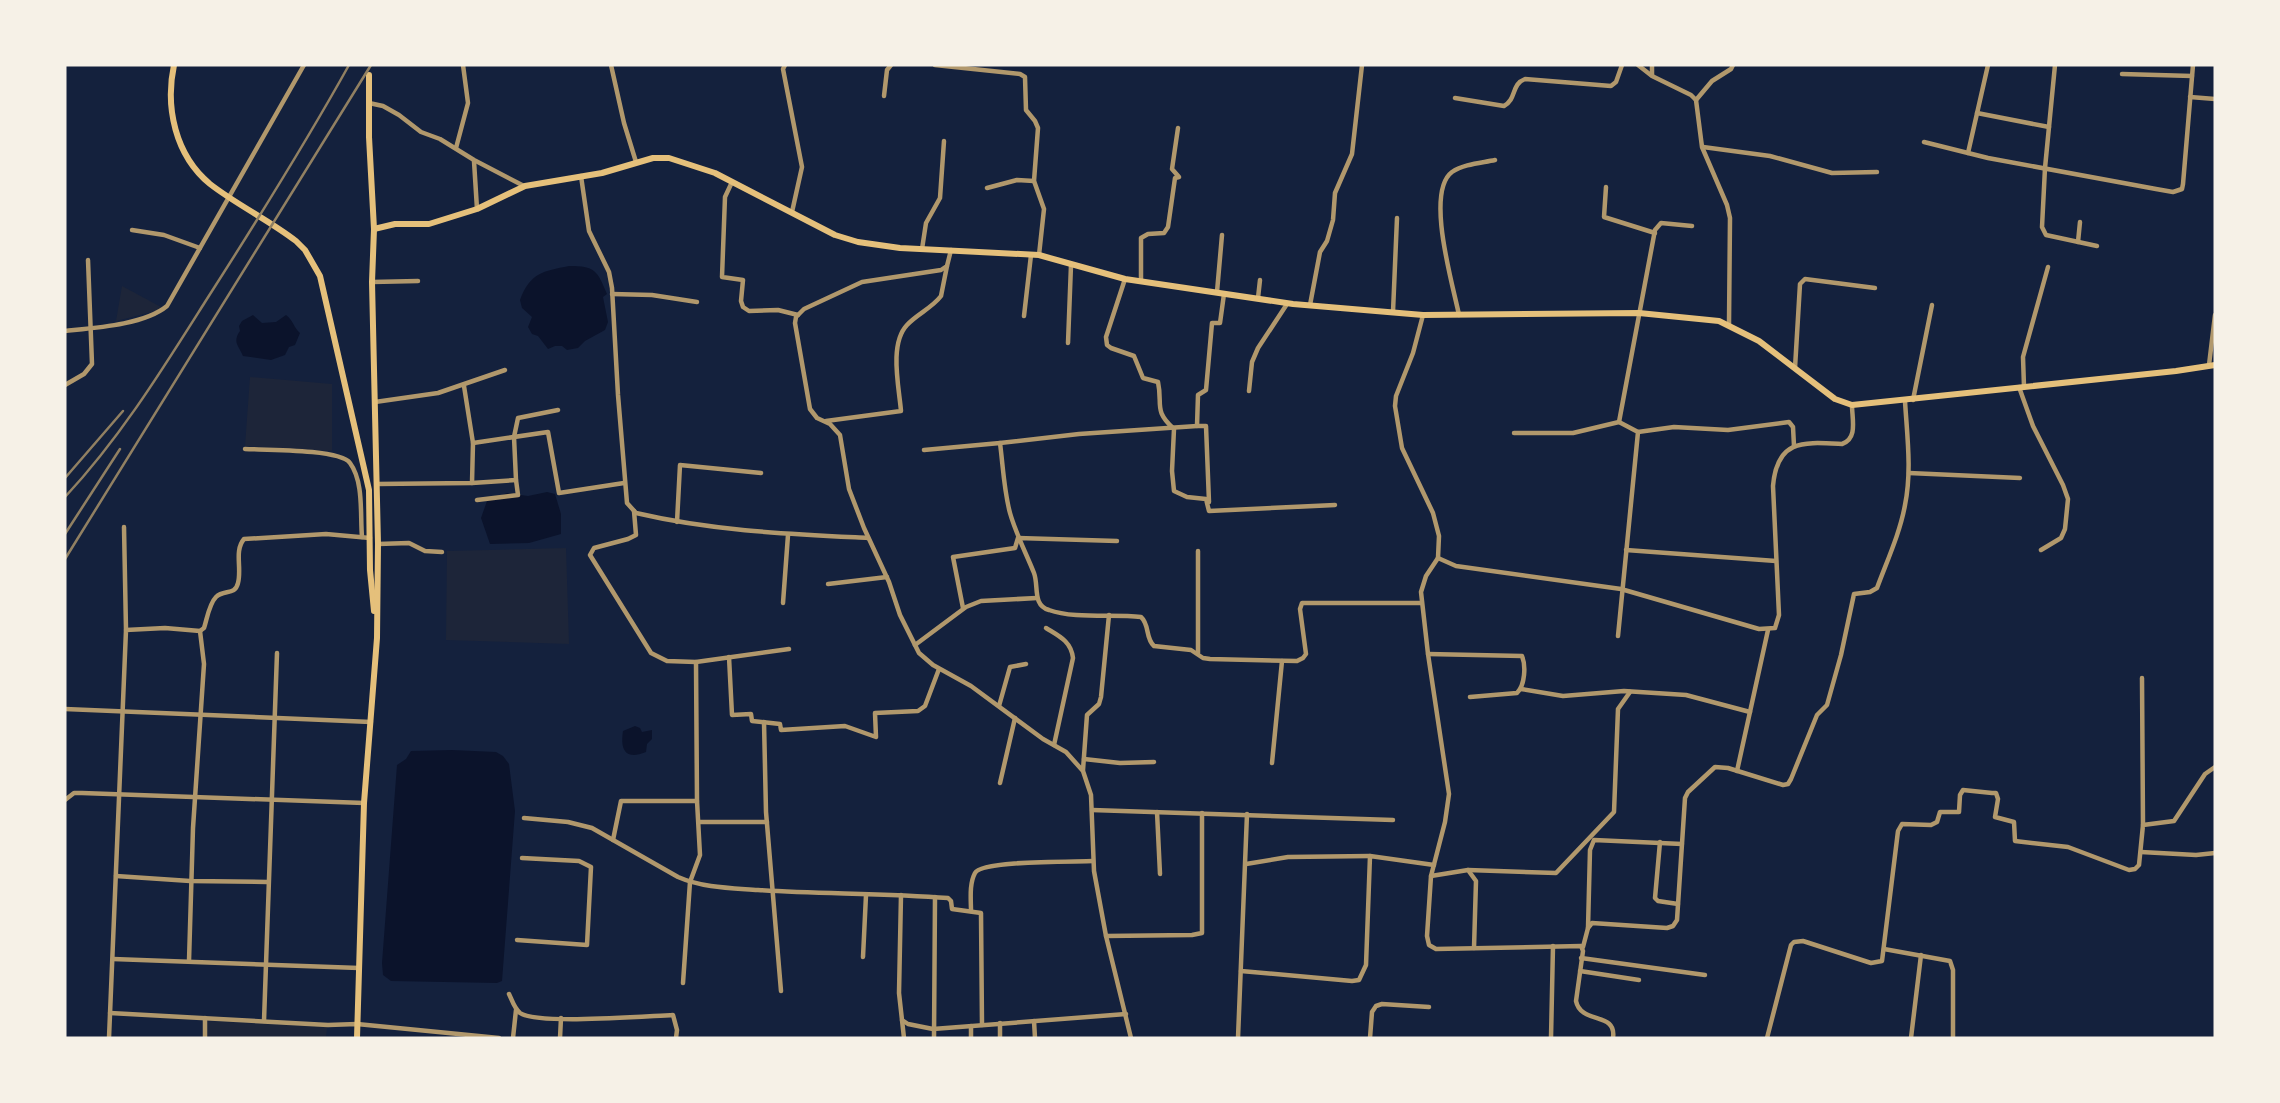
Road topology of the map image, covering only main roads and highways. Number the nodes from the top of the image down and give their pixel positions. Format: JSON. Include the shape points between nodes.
{"nodes":[{"id":1,"x":174,"y":65,"type":"edge"},
{"id":2,"x":369,"y":75,"type":"dead end"},
{"id":3,"x":374,"y":229,"type":"junction"},
{"id":4,"x":2212,"y":365,"type":"edge"},
{"id":5,"x":377,"y":624,"type":"junction"},
{"id":6,"x":357,"y":1038,"type":"edge"}],
"edges":[{"from":1,"to":5,"type":"main road","via":[[171,112],[178,139],[193,165],[210,183],[296,241],[313,262],[325,294],[369,490],[371,593]]},
{"from":2,"to":3,"type":"main road"},
{"from":3,"to":4,"type":"main road","via":[[429,224],[477,209],[525,186],[669,158],[715,173],[847,240],[1039,255],[1125,279],[1287,303],[1423,315],[1639,313],[1719,321],[1759,341],[1835,399],[1852,405]]},
{"from":3,"to":5,"type":"main road"},
{"from":5,"to":6,"type":"main road"}]}
